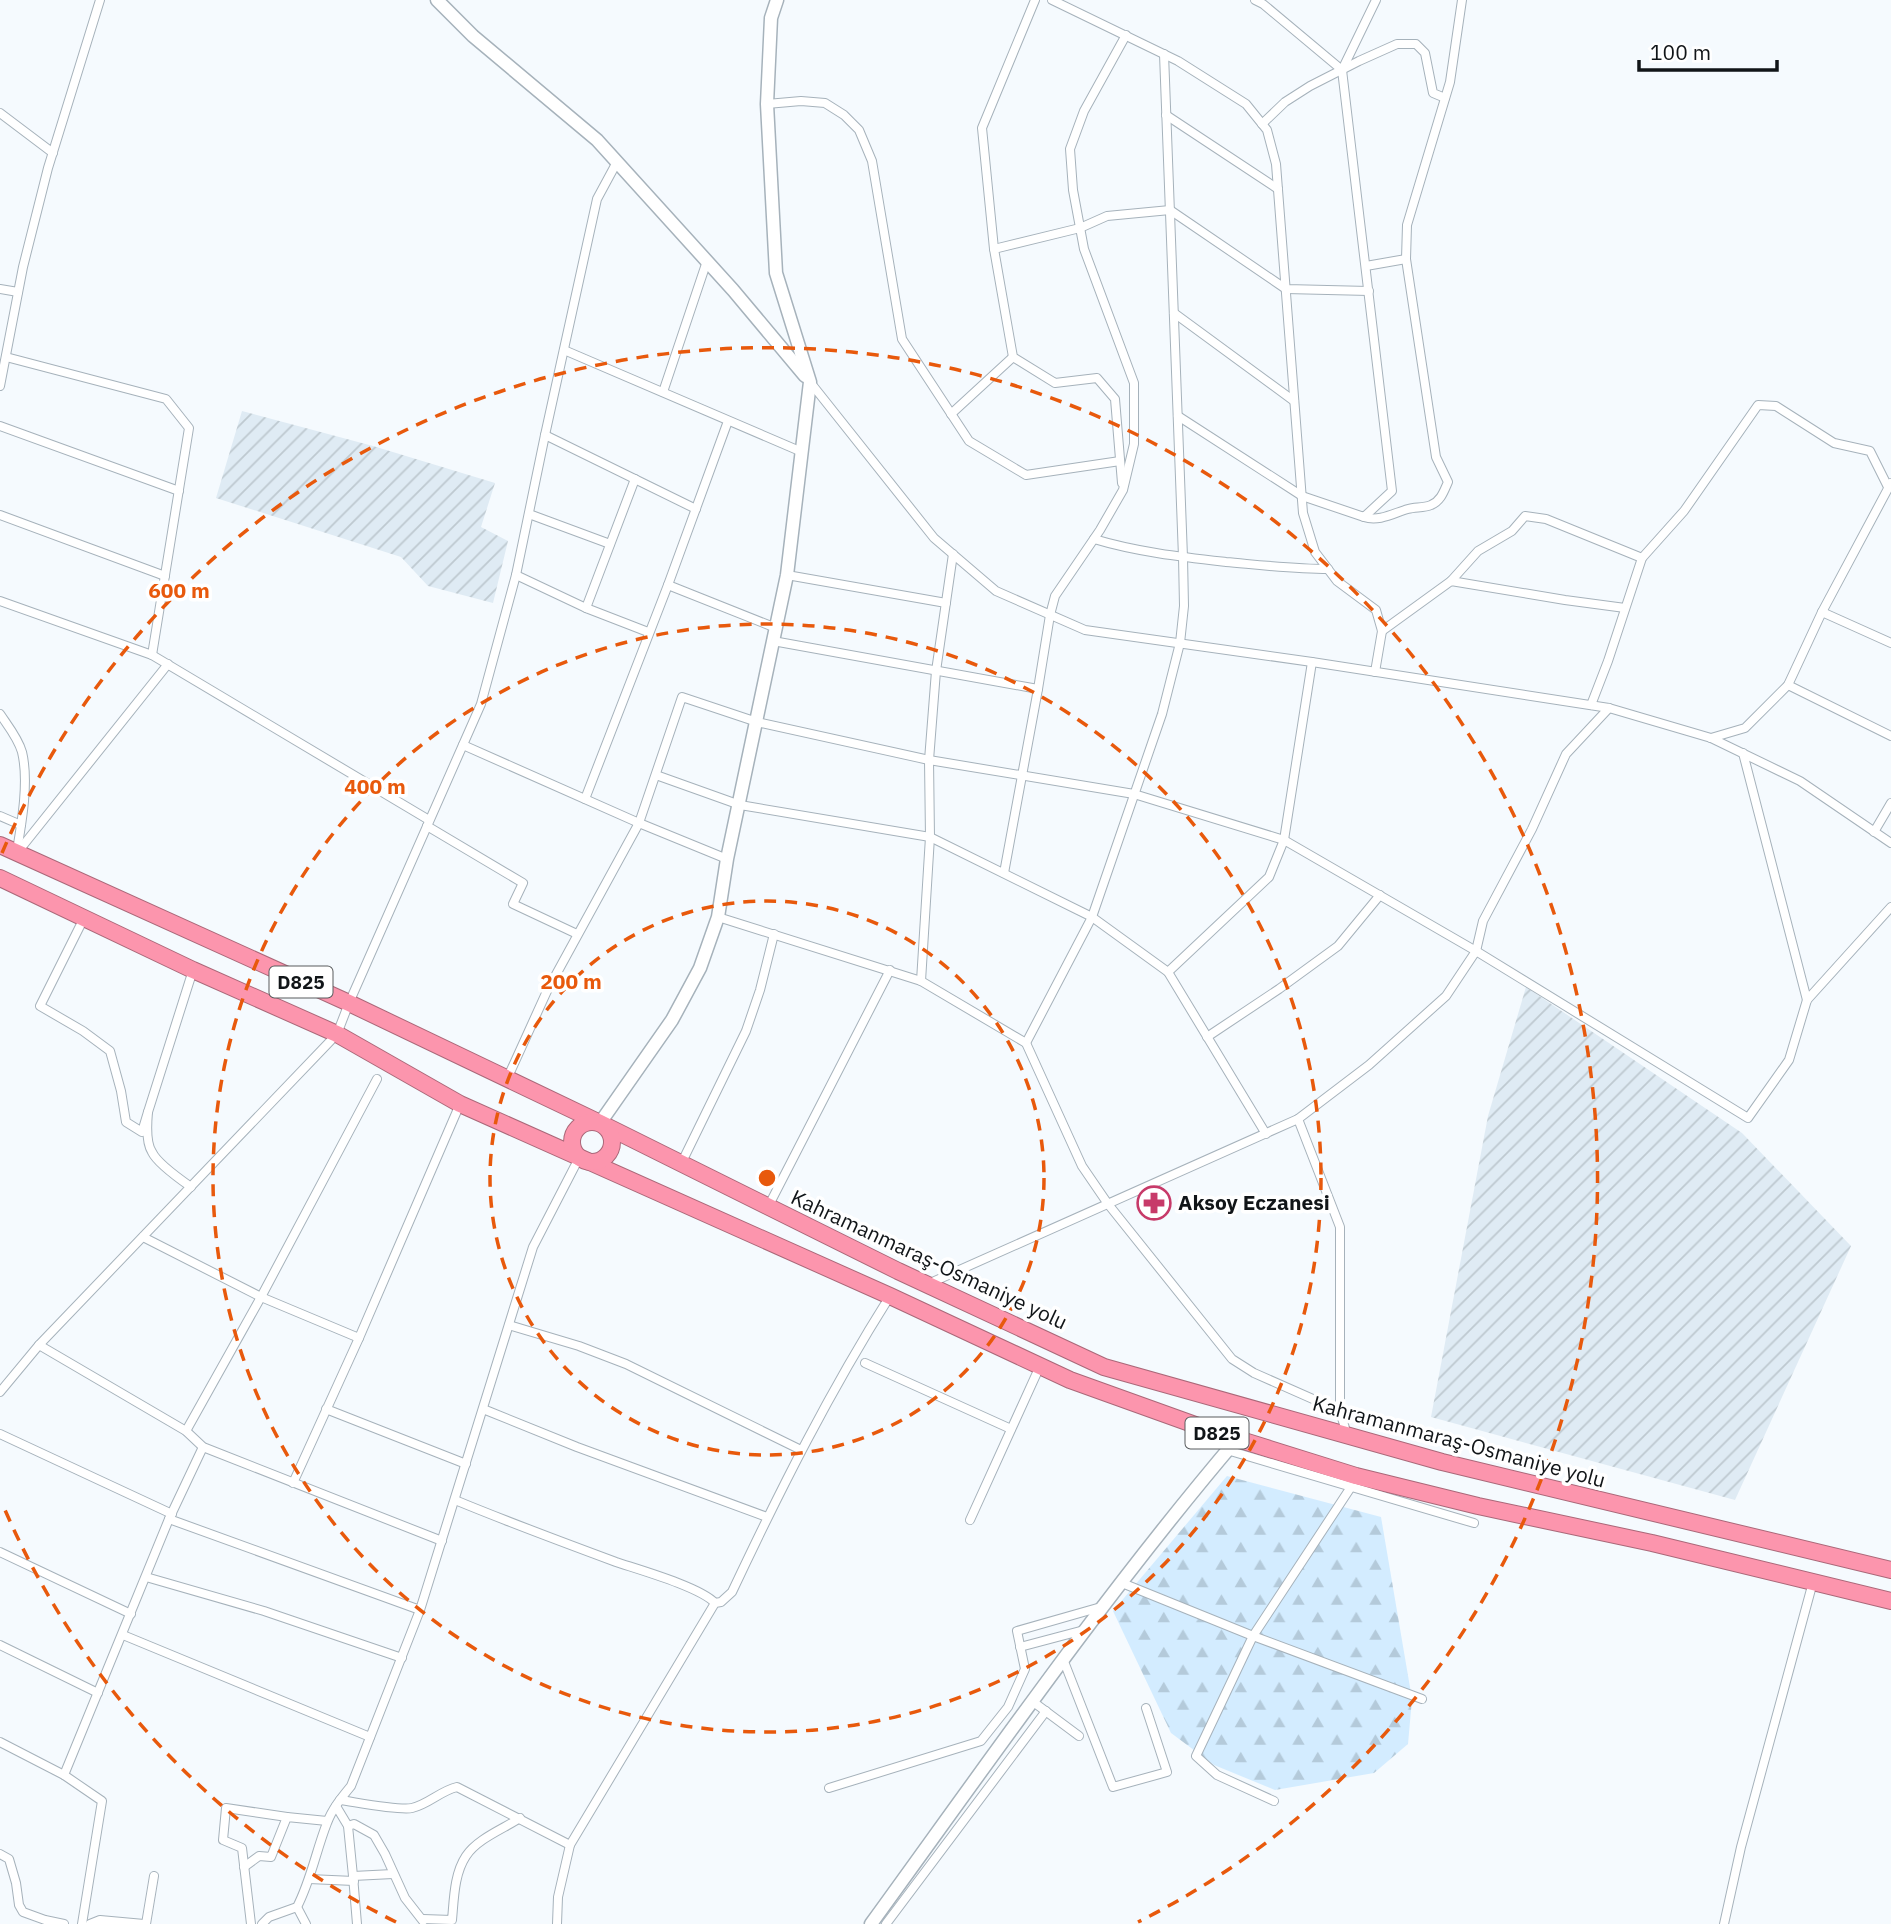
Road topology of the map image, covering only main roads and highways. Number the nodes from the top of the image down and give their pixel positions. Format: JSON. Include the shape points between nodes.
{"nodes":[{"id":1,"x":0,"y":845,"type":"edge"},
{"id":2,"x":0,"y":878,"type":"edge"},
{"id":3,"x":603,"y":1125,"type":"junction"},
{"id":4,"x":582,"y":1160,"type":"junction"},
{"id":5,"x":1891,"y":1570,"type":"edge"},
{"id":6,"x":1891,"y":1601,"type":"edge"}],
"edges":[{"from":1,"to":3,"type":"highway","name":"Kahramanmaraş-Osmaniye yolu","number":"D825","via":[[349,1003]]},
{"from":2,"to":4,"type":"highway","number":"D825","via":[[337,1034],[460,1104]]},
{"from":3,"to":4,"type":"highway","via":[[612,1139],[609,1153],[598,1161]]},
{"from":3,"to":4,"type":"highway","via":[[594,1122],[577,1129],[573,1147]]},
{"from":3,"to":5,"type":"highway","name":"Kahramanmaraş-Osmaniye yolu","number":"D825","via":[[1104,1367],[1442,1462]]},
{"from":4,"to":6,"type":"highway","number":"D825","via":[[1070,1380],[1232,1444]]}]}
